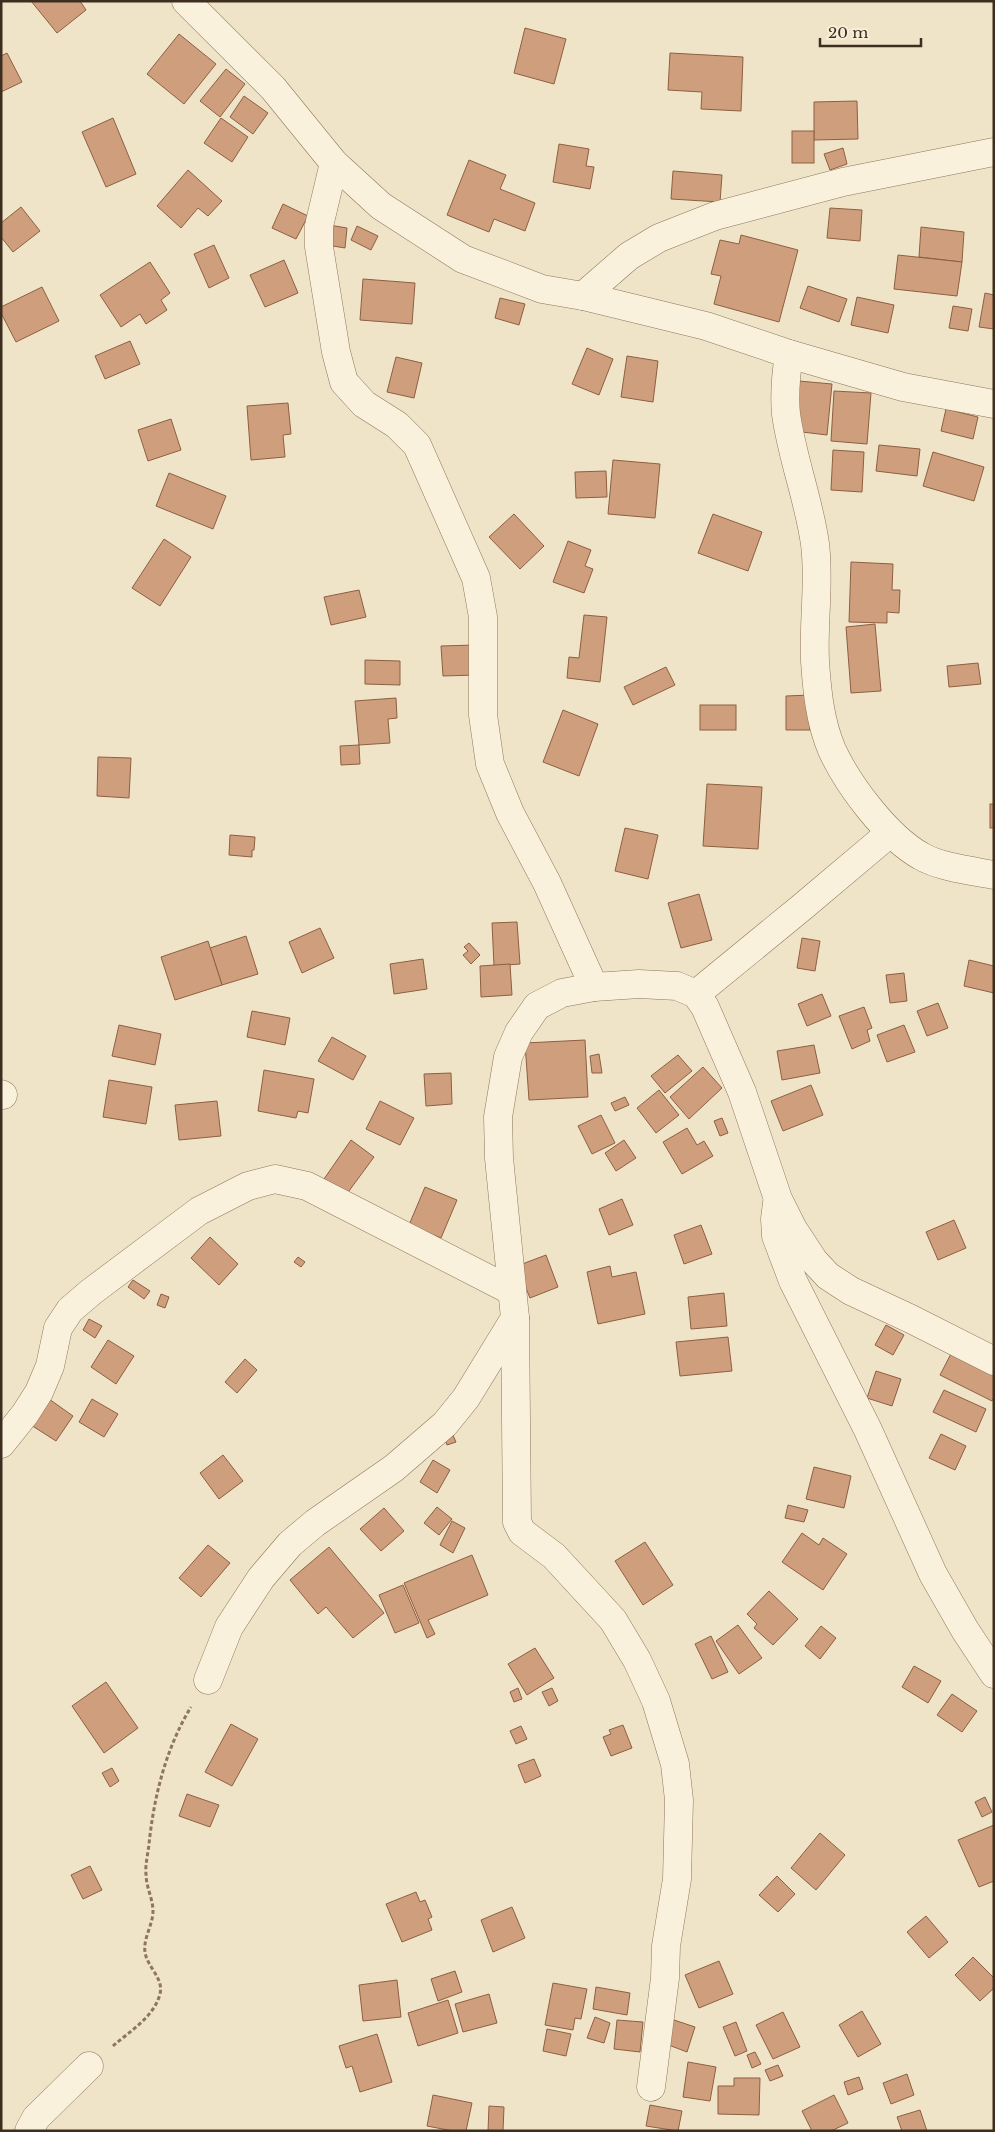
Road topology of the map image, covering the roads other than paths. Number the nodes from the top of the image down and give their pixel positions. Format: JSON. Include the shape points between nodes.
{"nodes":[{"id":1,"x":186,"y":1,"type":"edge"},
{"id":2,"x":994,"y":152,"type":"edge"},
{"id":3,"x":334,"y":164,"type":"junction"},
{"id":4,"x":583,"y":296,"type":"junction"},
{"id":5,"x":789,"y":354,"type":"junction"},
{"id":6,"x":994,"y":404,"type":"edge"},
{"id":7,"x":890,"y":833,"type":"junction"},
{"id":8,"x":994,"y":875,"type":"edge"},
{"id":9,"x":594,"y":987,"type":"junction"},
{"id":10,"x":696,"y":994,"type":"junction"},
{"id":11,"x":778,"y":1199,"type":"junction"},
{"id":12,"x":512,"y":1291,"type":"junction"},
{"id":13,"x":515,"y":1318,"type":"junction"},
{"id":14,"x":994,"y":1361,"type":"edge"},
{"id":15,"x":1,"y":1444,"type":"edge"},
{"id":16,"x":994,"y":1674,"type":"edge"},
{"id":17,"x":208,"y":1680,"type":"road end"},
{"id":18,"x":89,"y":2066,"type":"road end"},
{"id":19,"x":651,"y":2088,"type":"dead end"},
{"id":20,"x":29,"y":2131,"type":"edge"}],
"edges":[{"from":1,"to":3,"type":"street","via":[[272,88]]},
{"from":2,"to":4,"type":"street","via":[[843,182],[715,216],[659,238],[629,256]]},
{"from":3,"to":4,"type":"street","via":[[382,206],[463,259],[542,289]]},
{"from":3,"to":9,"type":"street","via":[[319,226],[336,352],[344,382],[364,404],[397,425],[417,444],[476,578],[483,617],[483,715],[490,764]]},
{"from":4,"to":5,"type":"street","via":[[706,326]]},
{"from":5,"to":6,"type":"street","via":[[903,387]]},
{"from":5,"to":7,"type":"street","via":[[785,382],[786,415],[812,524],[816,555],[818,702],[832,750],[859,794]]},
{"from":7,"to":8,"type":"street","via":[[922,857]]},
{"from":7,"to":10,"type":"street"},
{"from":9,"to":10,"type":"street","via":[[677,986]]},
{"from":9,"to":12,"type":"street","via":[[562,993],[537,1006],[519,1032],[508,1057],[498,1125]]},
{"from":10,"to":11,"type":"street","via":[[705,1007],[742,1092]]},
{"from":11,"to":14,"type":"street","via":[[793,1229],[828,1276],[851,1291]]},
{"from":11,"to":16,"type":"street","via":[[776,1236],[793,1281],[868,1430],[933,1574]]},
{"from":12,"to":13,"type":"street"},
{"from":12,"to":15,"type":"street","via":[[307,1186],[275,1179],[248,1186],[199,1211],[70,1310],[58,1328],[50,1366],[39,1392]]},
{"from":13,"to":17,"type":"street","via":[[466,1398],[445,1424],[394,1468],[314,1523],[290,1544],[261,1578],[229,1627]]},
{"from":13,"to":19,"type":"street","via":[[517,1522],[522,1532],[554,1556],[613,1620],[656,1701],[675,1764],[679,1800],[677,1879],[666,1946]]},
{"from":18,"to":20,"type":"street","via":[[36,2118]]}]}
